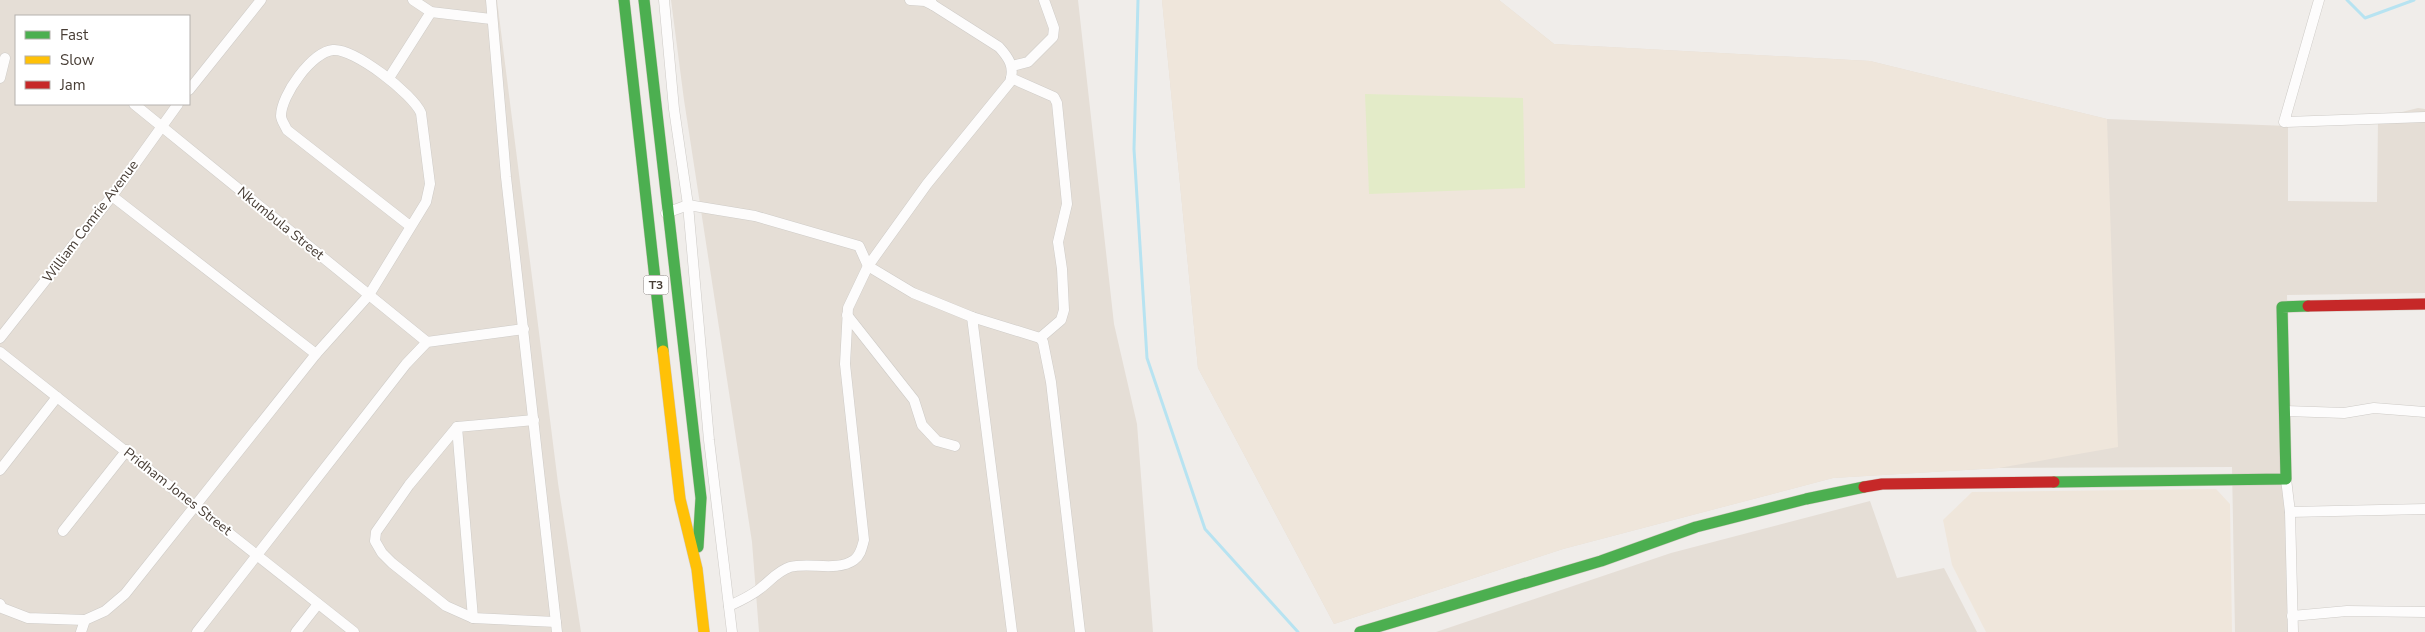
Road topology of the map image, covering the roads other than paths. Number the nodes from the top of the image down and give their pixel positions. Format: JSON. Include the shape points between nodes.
{"nodes":[{"id":1,"x":261,"y":0,"type":"edge"},
{"id":2,"x":413,"y":0,"type":"edge"},
{"id":3,"x":491,"y":0,"type":"edge"},
{"id":4,"x":624,"y":0,"type":"edge"},
{"id":5,"x":644,"y":0,"type":"edge"},
{"id":6,"x":664,"y":0,"type":"edge"},
{"id":7,"x":910,"y":0,"type":"edge"},
{"id":8,"x":1044,"y":0,"type":"edge"},
{"id":9,"x":2319,"y":0,"type":"edge"},
{"id":10,"x":932,"y":2,"type":"edge"},
{"id":11,"x":431,"y":12,"type":"junction"},
{"id":12,"x":491,"y":19,"type":"junction"},
{"id":13,"x":3,"y":57,"type":"edge"},
{"id":14,"x":1012,"y":66,"type":"junction"},
{"id":15,"x":0,"y":78,"type":"edge"},
{"id":16,"x":389,"y":78,"type":"junction"},
{"id":17,"x":1011,"y":78,"type":"junction"},
{"id":18,"x":190,"y":89,"type":"edge"},
{"id":19,"x":135,"y":105,"type":"edge"},
{"id":20,"x":177,"y":105,"type":"edge"},
{"id":21,"x":2425,"y":117,"type":"edge"},
{"id":22,"x":160,"y":125,"type":"junction"},
{"id":23,"x":112,"y":196,"type":"junction"},
{"id":24,"x":688,"y":205,"type":"junction"},
{"id":25,"x":668,"y":212,"type":"junction"},
{"id":26,"x":649,"y":221,"type":"junction"},
{"id":27,"x":410,"y":226,"type":"junction"},
{"id":28,"x":868,"y":266,"type":"junction"},
{"id":29,"x":369,"y":295,"type":"junction"},
{"id":30,"x":2425,"y":304,"type":"edge"},
{"id":31,"x":846,"y":315,"type":"junction"},
{"id":32,"x":972,"y":318,"type":"junction"},
{"id":33,"x":524,"y":329,"type":"junction"},
{"id":34,"x":0,"y":338,"type":"edge"},
{"id":35,"x":1040,"y":338,"type":"junction"},
{"id":36,"x":427,"y":342,"type":"junction"},
{"id":37,"x":0,"y":352,"type":"edge"},
{"id":38,"x":316,"y":354,"type":"junction"},
{"id":39,"x":57,"y":397,"type":"junction"},
{"id":40,"x":2286,"y":411,"type":"junction"},
{"id":41,"x":2425,"y":412,"type":"edge"},
{"id":42,"x":534,"y":420,"type":"junction"},
{"id":43,"x":457,"y":427,"type":"junction"},
{"id":44,"x":955,"y":446,"type":"dead end"},
{"id":45,"x":127,"y":450,"type":"junction"},
{"id":46,"x":0,"y":470,"type":"edge"},
{"id":47,"x":2286,"y":479,"type":"junction"},
{"id":48,"x":195,"y":506,"type":"junction"},
{"id":49,"x":2425,"y":509,"type":"edge"},
{"id":50,"x":2290,"y":512,"type":"junction"},
{"id":51,"x":63,"y":531,"type":"dead end"},
{"id":52,"x":259,"y":555,"type":"junction"},
{"id":53,"x":697,"y":569,"type":"junction"},
{"id":54,"x":318,"y":604,"type":"junction"},
{"id":55,"x":729,"y":606,"type":"junction"},
{"id":56,"x":1,"y":607,"type":"edge"},
{"id":57,"x":2425,"y":612,"type":"edge"},
{"id":58,"x":2292,"y":616,"type":"junction"},
{"id":59,"x":473,"y":618,"type":"junction"},
{"id":60,"x":85,"y":620,"type":"junction"},
{"id":61,"x":556,"y":627,"type":"edge"},
{"id":62,"x":81,"y":632,"type":"edge"},
{"id":63,"x":197,"y":632,"type":"edge"},
{"id":64,"x":296,"y":632,"type":"edge"},
{"id":65,"x":354,"y":632,"type":"edge"},
{"id":66,"x":704,"y":632,"type":"edge"},
{"id":67,"x":732,"y":632,"type":"edge"},
{"id":68,"x":1012,"y":632,"type":"edge"},
{"id":69,"x":1080,"y":632,"type":"edge"},
{"id":70,"x":1360,"y":632,"type":"edge"},
{"id":71,"x":2293,"y":632,"type":"edge"}],
"edges":[{"from":1,"to":18,"type":"street"},
{"from":2,"to":11,"type":"street"},
{"from":3,"to":12,"type":"street"},
{"from":4,"to":26,"type":"main road","number":"T3"},
{"from":5,"to":25,"type":"main road","number":"T3"},
{"from":6,"to":24,"type":"street","via":[[674,109]]},
{"from":7,"to":10,"type":"street"},
{"from":8,"to":14,"type":"street","via":[[1054,28],[1053,37],[1028,62]]},
{"from":9,"to":21,"type":"street","via":[[2284,122]]},
{"from":10,"to":14,"type":"street","via":[[998,47],[1008,56]]},
{"from":11,"to":12,"type":"street"},
{"from":11,"to":16,"type":"street"},
{"from":12,"to":33,"type":"street"},
{"from":13,"to":15,"type":"street"},
{"from":14,"to":17,"type":"street"},
{"from":16,"to":27,"type":"street","via":[[412,97],[421,113],[430,193]]},
{"from":16,"to":27,"type":"street","via":[[344,52],[323,53],[301,73],[291,88],[283,103],[281,118],[287,130]]},
{"from":17,"to":28,"type":"street","via":[[927,184]]},
{"from":17,"to":35,"type":"street","via":[[1054,97],[1057,102],[1067,204],[1058,242],[1064,310],[1061,320]]},
{"from":19,"to":22,"type":"street","name":"Nkumbula Street"},
{"from":20,"to":22,"type":"street","name":"William Comrie Avenue"},
{"from":22,"to":23,"type":"street","name":"William Comrie Avenue"},
{"from":22,"to":29,"type":"street","name":"Nkumbula Street"},
{"from":23,"to":34,"type":"street","name":"William Comrie Avenue"},
{"from":23,"to":38,"type":"street"},
{"from":24,"to":25,"type":"street"},
{"from":24,"to":28,"type":"street","via":[[755,216],[859,246]]},
{"from":24,"to":55,"type":"street","via":[[709,440]]},
{"from":25,"to":26,"type":"street"},
{"from":25,"to":53,"type":"main road","number":"T3","via":[[701,498]]},
{"from":26,"to":53,"type":"main road","number":"T3","via":[[680,499]]},
{"from":27,"to":29,"type":"street"},
{"from":28,"to":31,"type":"street"},
{"from":28,"to":32,"type":"street","via":[[913,293]]},
{"from":29,"to":36,"type":"street","name":"Nkumbula Street"},
{"from":29,"to":38,"type":"street"},
{"from":30,"to":40,"type":"main road","via":[[2282,308]]},
{"from":31,"to":44,"type":"street","via":[[914,400],[922,425],[936,441]]},
{"from":31,"to":55,"type":"street","via":[[845,364],[864,540],[860,555],[854,561],[840,564],[804,565],[778,572],[762,588]]},
{"from":32,"to":35,"type":"street"},
{"from":32,"to":68,"type":"street"},
{"from":33,"to":36,"type":"street"},
{"from":33,"to":42,"type":"street"},
{"from":35,"to":69,"type":"street","via":[[1051,382]]},
{"from":36,"to":52,"type":"street","via":[[406,364]]},
{"from":37,"to":39,"type":"street","name":"Pridham Jones Street"},
{"from":38,"to":48,"type":"street"},
{"from":39,"to":45,"type":"street","name":"Pridham Jones Street"},
{"from":39,"to":46,"type":"street"},
{"from":40,"to":41,"type":"street","via":[[2344,413],[2374,408]]},
{"from":40,"to":47,"type":"main road"},
{"from":42,"to":43,"type":"street"},
{"from":42,"to":61,"type":"street"},
{"from":43,"to":59,"type":"street"},
{"from":43,"to":59,"type":"street","via":[[409,484],[376,532],[375,542],[392,563],[446,606]]},
{"from":45,"to":48,"type":"street","name":"Pridham Jones Street"},
{"from":45,"to":51,"type":"street"},
{"from":47,"to":50,"type":"street"},
{"from":47,"to":70,"type":"main road","via":[[1882,484],[1806,499],[1696,527],[1601,561]]},
{"from":48,"to":52,"type":"street","name":"Pridham Jones Street"},
{"from":48,"to":60,"type":"street","via":[[125,594],[104,611]]},
{"from":49,"to":50,"type":"street"},
{"from":50,"to":58,"type":"street"},
{"from":52,"to":54,"type":"street","name":"Pridham Jones Street"},
{"from":52,"to":63,"type":"street"},
{"from":53,"to":66,"type":"main road","number":"T3"},
{"from":54,"to":64,"type":"street"},
{"from":54,"to":65,"type":"street","name":"Pridham Jones Street"},
{"from":55,"to":67,"type":"street"},
{"from":56,"to":60,"type":"street","via":[[28,618]]},
{"from":57,"to":58,"type":"street","via":[[2347,611]]},
{"from":58,"to":71,"type":"street"},
{"from":59,"to":61,"type":"street"},
{"from":60,"to":62,"type":"street"}]}
